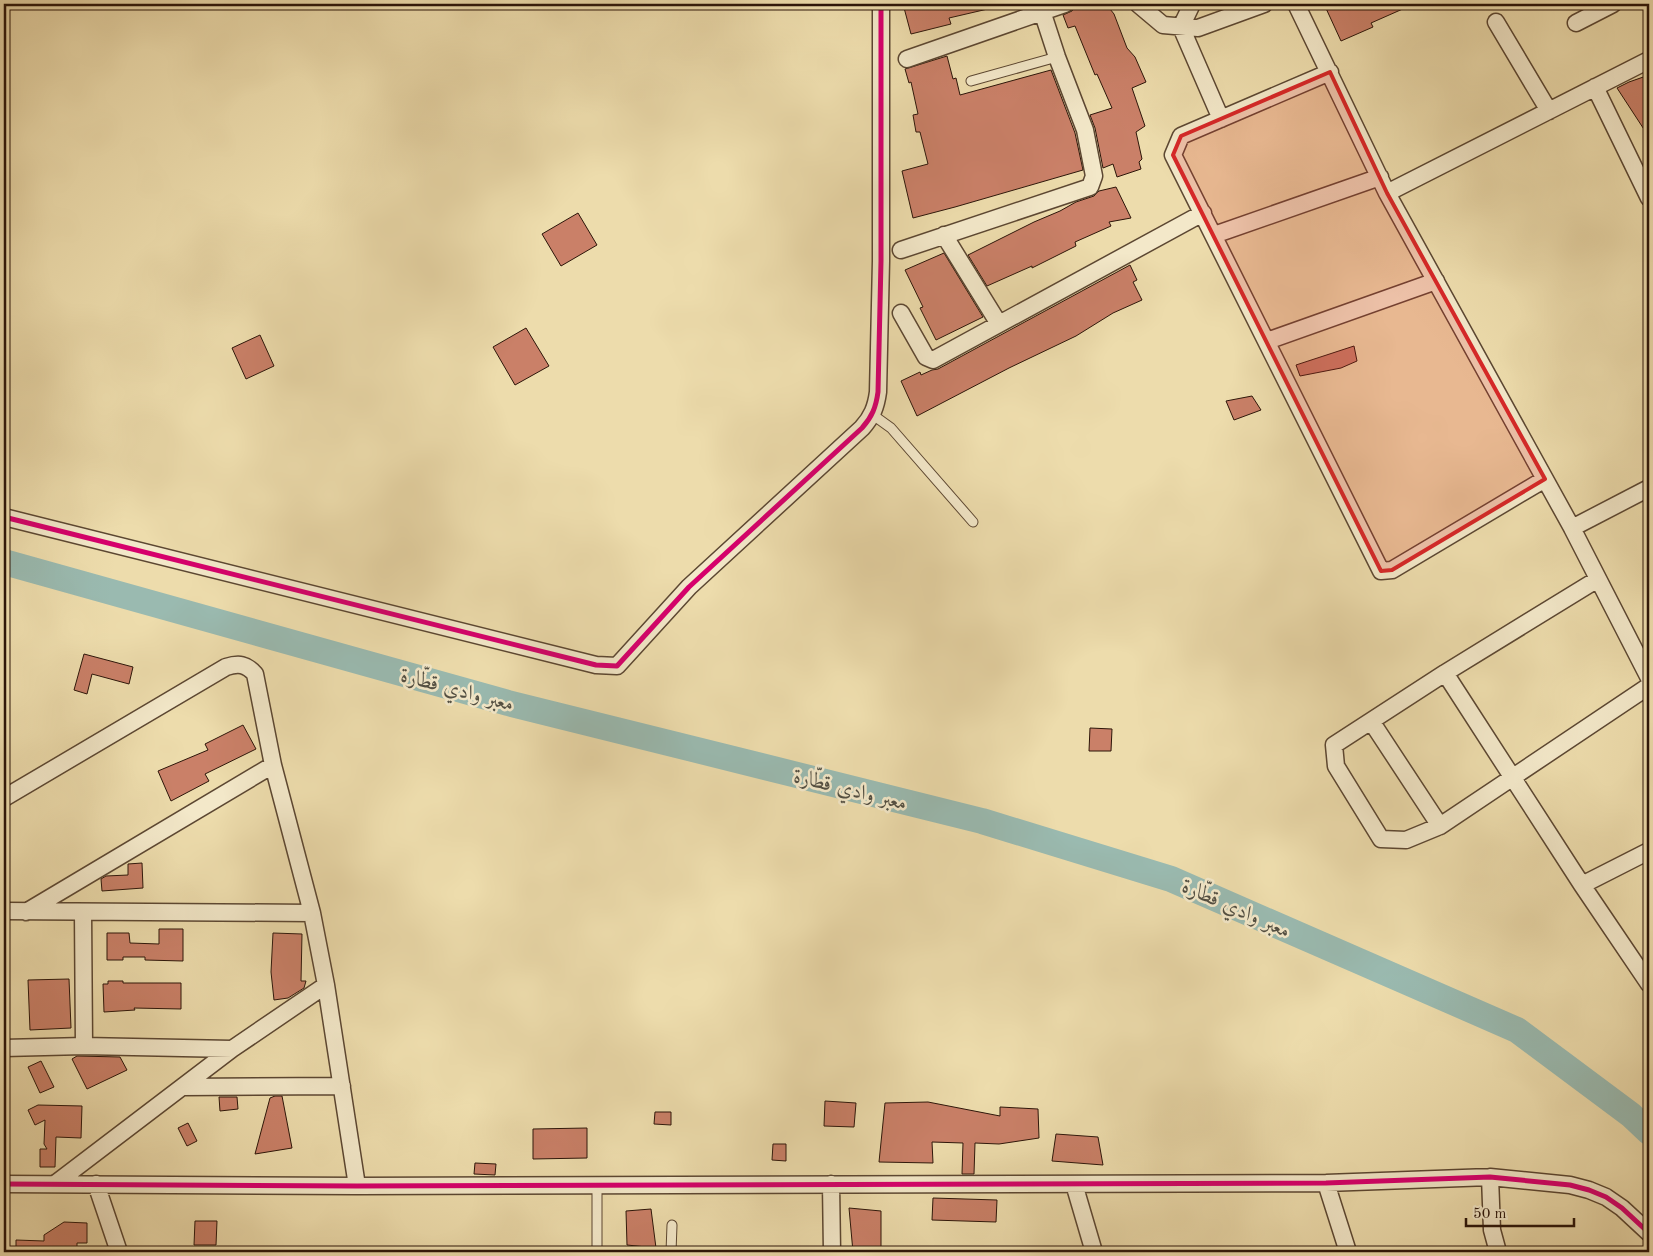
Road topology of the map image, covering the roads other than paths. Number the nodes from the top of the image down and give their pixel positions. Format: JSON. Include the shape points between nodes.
{"nodes":[{"id":1,"x":882,"y":4,"type":"edge"},
{"id":2,"x":1064,"y":4,"type":"edge"},
{"id":3,"x":1138,"y":4,"type":"edge"},
{"id":4,"x":1192,"y":4,"type":"edge"},
{"id":5,"x":1264,"y":4,"type":"edge"},
{"id":6,"x":1296,"y":4,"type":"edge"},
{"id":7,"x":1613,"y":4,"type":"edge"},
{"id":8,"x":1042,"y":12,"type":"junction"},
{"id":9,"x":1496,"y":22,"type":"dead end"},
{"id":10,"x":1576,"y":23,"type":"dead end"},
{"id":11,"x":1181,"y":27,"type":"junction"},
{"id":12,"x":1057,"y":57,"type":"junction"},
{"id":13,"x":907,"y":59,"type":"dead end"},
{"id":14,"x":1649,"y":60,"type":"edge"},
{"id":15,"x":1330,"y":72,"type":"junction"},
{"id":16,"x":971,"y":81,"type":"dead end"},
{"id":17,"x":1595,"y":87,"type":"junction"},
{"id":18,"x":1549,"y":111,"type":"junction"},
{"id":19,"x":1221,"y":119,"type":"junction"},
{"id":20,"x":1380,"y":177,"type":"junction"},
{"id":21,"x":1388,"y":193,"type":"junction"},
{"id":22,"x":1649,"y":198,"type":"edge"},
{"id":23,"x":1202,"y":213,"type":"junction"},
{"id":24,"x":944,"y":235,"type":"junction"},
{"id":25,"x":1214,"y":235,"type":"junction"},
{"id":26,"x":901,"y":250,"type":"dead end"},
{"id":27,"x":1436,"y":281,"type":"junction"},
{"id":28,"x":901,"y":314,"type":"dead end"},
{"id":29,"x":999,"y":324,"type":"junction"},
{"id":30,"x":1266,"y":342,"type":"junction"},
{"id":31,"x":872,"y":414,"type":"junction"},
{"id":32,"x":1545,"y":479,"type":"junction"},
{"id":33,"x":1649,"y":488,"type":"edge"},
{"id":34,"x":4,"y":517,"type":"edge"},
{"id":35,"x":973,"y":522,"type":"dead end"},
{"id":36,"x":1572,"y":528,"type":"junction"},
{"id":37,"x":1598,"y":579,"type":"junction"},
{"id":38,"x":1445,"y":673,"type":"junction"},
{"id":39,"x":1649,"y":678,"type":"edge"},
{"id":40,"x":1649,"y":686,"type":"edge"},
{"id":41,"x":1372,"y":721,"type":"junction"},
{"id":42,"x":273,"y":765,"type":"junction"},
{"id":43,"x":1512,"y":776,"type":"junction"},
{"id":44,"x":4,"y":798,"type":"edge"},
{"id":45,"x":1440,"y":826,"type":"junction"},
{"id":46,"x":1649,"y":851,"type":"edge"},
{"id":47,"x":1582,"y":885,"type":"junction"},
{"id":48,"x":4,"y":911,"type":"edge"},
{"id":49,"x":26,"y":912,"type":"junction"},
{"id":50,"x":83,"y":912,"type":"junction"},
{"id":51,"x":312,"y":913,"type":"junction"},
{"id":52,"x":1649,"y":984,"type":"edge"},
{"id":53,"x":326,"y":985,"type":"junction"},
{"id":54,"x":84,"y":1046,"type":"junction"},
{"id":55,"x":4,"y":1048,"type":"edge"},
{"id":56,"x":232,"y":1049,"type":"junction"},
{"id":57,"x":342,"y":1086,"type":"junction"},
{"id":58,"x":182,"y":1087,"type":"junction"},
{"id":59,"x":1490,"y":1177,"type":"junction"},
{"id":60,"x":56,"y":1183,"type":"junction"},
{"id":61,"x":1326,"y":1183,"type":"junction"},
{"id":62,"x":4,"y":1184,"type":"edge"},
{"id":63,"x":96,"y":1184,"type":"junction"},
{"id":64,"x":831,"y":1184,"type":"junction"},
{"id":65,"x":1074,"y":1184,"type":"junction"},
{"id":66,"x":597,"y":1185,"type":"junction"},
{"id":67,"x":357,"y":1186,"type":"junction"},
{"id":68,"x":672,"y":1225,"type":"dead end"},
{"id":69,"x":1649,"y":1233,"type":"edge"},
{"id":70,"x":119,"y":1252,"type":"edge"},
{"id":71,"x":597,"y":1252,"type":"edge"},
{"id":72,"x":671,"y":1252,"type":"edge"},
{"id":73,"x":832,"y":1252,"type":"edge"},
{"id":74,"x":1094,"y":1252,"type":"edge"},
{"id":75,"x":1348,"y":1252,"type":"edge"},
{"id":76,"x":1498,"y":1252,"type":"edge"}],
"edges":[{"from":1,"to":31,"type":"street","via":[[878,392]]},
{"from":2,"to":8,"type":"street"},
{"from":3,"to":11,"type":"street","via":[[1163,26]]},
{"from":4,"to":11,"type":"street"},
{"from":5,"to":11,"type":"street","via":[[1198,28]]},
{"from":6,"to":15,"type":"street"},
{"from":7,"to":10,"type":"street"},
{"from":8,"to":12,"type":"street"},
{"from":8,"to":13,"type":"street"},
{"from":9,"to":18,"type":"street"},
{"from":11,"to":19,"type":"street"},
{"from":12,"to":16,"type":"lane"},
{"from":12,"to":24,"type":"street","via":[[1085,130],[1094,176],[1090,187]]},
{"from":14,"to":17,"type":"street"},
{"from":15,"to":19,"type":"street"},
{"from":15,"to":20,"type":"street"},
{"from":17,"to":18,"type":"street"},
{"from":17,"to":22,"type":"street"},
{"from":18,"to":21,"type":"street"},
{"from":19,"to":23,"type":"street","via":[[1181,136],[1173,155]]},
{"from":20,"to":21,"type":"street"},
{"from":20,"to":25,"type":"street"},
{"from":21,"to":27,"type":"street"},
{"from":23,"to":25,"type":"street"},
{"from":23,"to":29,"type":"street"},
{"from":24,"to":26,"type":"street"},
{"from":24,"to":29,"type":"street"},
{"from":25,"to":30,"type":"street"},
{"from":27,"to":30,"type":"street"},
{"from":27,"to":32,"type":"street"},
{"from":28,"to":29,"type":"street","via":[[926,357],[933,360]]},
{"from":30,"to":32,"type":"street","via":[[1381,571],[1392,570]]},
{"from":31,"to":34,"type":"street","via":[[862,428],[689,587],[617,666],[596,665]]},
{"from":31,"to":35,"type":"lane","via":[[891,428]]},
{"from":32,"to":36,"type":"street"},
{"from":33,"to":36,"type":"street"},
{"from":36,"to":37,"type":"street"},
{"from":37,"to":38,"type":"street"},
{"from":37,"to":39,"type":"street"},
{"from":38,"to":41,"type":"street"},
{"from":38,"to":43,"type":"street"},
{"from":40,"to":43,"type":"street"},
{"from":41,"to":45,"type":"street"},
{"from":41,"to":45,"type":"street","via":[[1334,745],[1336,766],[1381,839],[1406,840]]},
{"from":42,"to":44,"type":"street","via":[[255,674],[243,664],[234,664]]},
{"from":42,"to":49,"type":"street"},
{"from":42,"to":51,"type":"street"},
{"from":43,"to":45,"type":"street"},
{"from":43,"to":47,"type":"street"},
{"from":46,"to":47,"type":"street"},
{"from":47,"to":52,"type":"street"},
{"from":48,"to":49,"type":"street"},
{"from":49,"to":50,"type":"street"},
{"from":50,"to":51,"type":"street"},
{"from":50,"to":54,"type":"street"},
{"from":51,"to":53,"type":"street"},
{"from":53,"to":56,"type":"street"},
{"from":53,"to":57,"type":"street"},
{"from":54,"to":55,"type":"street"},
{"from":54,"to":56,"type":"street"},
{"from":56,"to":58,"type":"street"},
{"from":57,"to":58,"type":"street"},
{"from":57,"to":67,"type":"street"},
{"from":58,"to":60,"type":"street"},
{"from":59,"to":61,"type":"street"},
{"from":59,"to":69,"type":"street","via":[[1589,1190],[1622,1208]]},
{"from":59,"to":76,"type":"street","via":[[1492,1230]]},
{"from":60,"to":62,"type":"street"},
{"from":60,"to":63,"type":"street"},
{"from":61,"to":65,"type":"street"},
{"from":61,"to":75,"type":"street"},
{"from":63,"to":67,"type":"street"},
{"from":63,"to":70,"type":"street"},
{"from":64,"to":65,"type":"street"},
{"from":64,"to":66,"type":"street"},
{"from":64,"to":73,"type":"street"},
{"from":65,"to":74,"type":"street"},
{"from":66,"to":67,"type":"street"},
{"from":66,"to":71,"type":"lane"},
{"from":68,"to":72,"type":"lane"}]}
